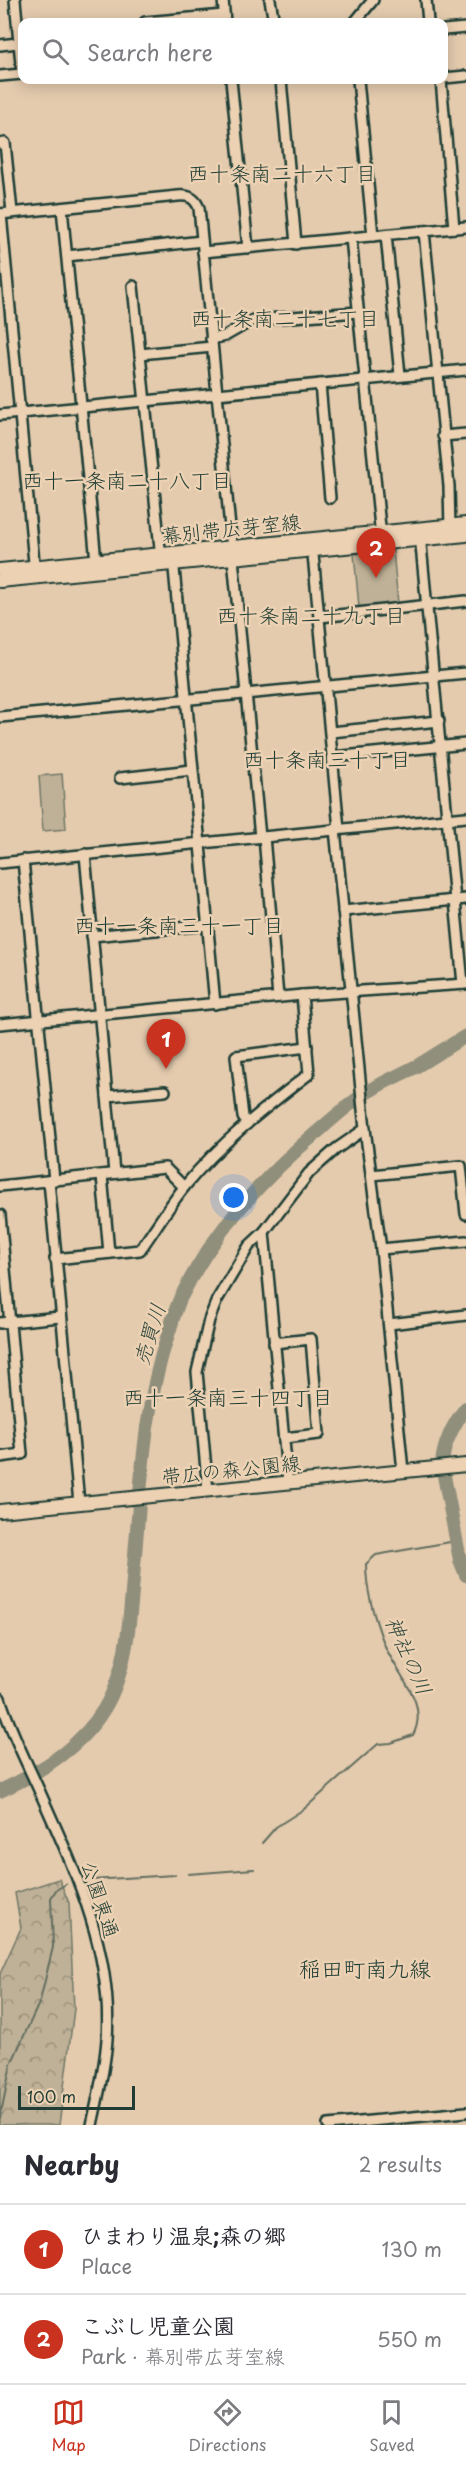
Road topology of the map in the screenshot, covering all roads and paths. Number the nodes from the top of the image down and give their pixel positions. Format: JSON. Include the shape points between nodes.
{"nodes":[{"id":1,"x":15,"y":0,"type":"edge"},
{"id":2,"x":223,"y":0,"type":"edge"},
{"id":3,"x":270,"y":0,"type":"edge"},
{"id":4,"x":373,"y":0,"type":"edge"},
{"id":5,"x":426,"y":0,"type":"edge"},
{"id":6,"x":224,"y":18,"type":"edge"},
{"id":7,"x":273,"y":18,"type":"edge"},
{"id":8,"x":358,"y":18,"type":"edge"},
{"id":9,"x":428,"y":18,"type":"edge"},
{"id":10,"x":466,"y":27,"type":"edge"},
{"id":11,"x":18,"y":28,"type":"edge"},
{"id":12,"x":448,"y":29,"type":"edge"},
{"id":13,"x":18,"y":37,"type":"edge"},
{"id":14,"x":0,"y":45,"type":"edge"},
{"id":15,"x":18,"y":74,"type":"edge"},
{"id":16,"x":0,"y":76,"type":"edge"},
{"id":17,"x":466,"y":76,"type":"edge"},
{"id":18,"x":448,"y":78,"type":"edge"},
{"id":19,"x":231,"y":84,"type":"edge"},
{"id":20,"x":281,"y":84,"type":"edge"},
{"id":21,"x":358,"y":84,"type":"edge"},
{"id":22,"x":442,"y":84,"type":"edge"},
{"id":23,"x":0,"y":144,"type":"edge"},
{"id":24,"x":62,"y":208,"type":"junction"},
{"id":25,"x":12,"y":212,"type":"junction"},
{"id":26,"x":0,"y":214,"type":"edge"},
{"id":27,"x":466,"y":226,"type":"edge"},
{"id":28,"x":454,"y":228,"type":"junction"},
{"id":29,"x":424,"y":231,"type":"junction"},
{"id":30,"x":386,"y":235,"type":"junction"},
{"id":31,"x":373,"y":236,"type":"junction"},
{"id":32,"x":351,"y":238,"type":"junction"},
{"id":33,"x":202,"y":241,"type":"junction"},
{"id":34,"x":296,"y":244,"type":"junction"},
{"id":35,"x":248,"y":248,"type":"junction"},
{"id":36,"x":203,"y":252,"type":"junction"},
{"id":37,"x":67,"y":256,"type":"junction"},
{"id":38,"x":3,"y":278,"type":"edge"},
{"id":39,"x":133,"y":286,"type":"dead end"},
{"id":40,"x":358,"y":312,"type":"junction"},
{"id":41,"x":212,"y":343,"type":"junction"},
{"id":42,"x":140,"y":354,"type":"junction"},
{"id":43,"x":466,"y":370,"type":"edge"},
{"id":44,"x":437,"y":372,"type":"junction"},
{"id":45,"x":400,"y":375,"type":"junction"},
{"id":46,"x":364,"y":379,"type":"junction"},
{"id":47,"x":320,"y":384,"type":"junction"},
{"id":48,"x":216,"y":395,"type":"junction"},
{"id":49,"x":143,"y":401,"type":"junction"},
{"id":50,"x":80,"y":407,"type":"junction"},
{"id":51,"x":20,"y":413,"type":"junction"},
{"id":52,"x":0,"y":415,"type":"edge"},
{"id":53,"x":466,"y":434,"type":"edge"},
{"id":54,"x":443,"y":436,"type":"junction"},
{"id":55,"x":330,"y":498,"type":"dead end"},
{"id":56,"x":466,"y":524,"type":"edge"},
{"id":57,"x":450,"y":531,"type":"junction"},
{"id":58,"x":420,"y":534,"type":"junction"},
{"id":59,"x":466,"y":535,"type":"edge"},
{"id":60,"x":381,"y":538,"type":"junction"},
{"id":61,"x":312,"y":544,"type":"junction"},
{"id":62,"x":232,"y":553,"type":"junction"},
{"id":63,"x":167,"y":559,"type":"junction"},
{"id":64,"x":96,"y":561,"type":"junction"},
{"id":65,"x":0,"y":570,"type":"edge"},
{"id":66,"x":35,"y":572,"type":"junction"},
{"id":67,"x":0,"y":581,"type":"edge"},
{"id":68,"x":466,"y":601,"type":"edge"},
{"id":69,"x":427,"y":605,"type":"junction"},
{"id":70,"x":320,"y":617,"type":"junction"},
{"id":71,"x":466,"y":673,"type":"edge"},
{"id":72,"x":435,"y":676,"type":"junction"},
{"id":73,"x":327,"y":687,"type":"junction"},
{"id":74,"x":246,"y":695,"type":"junction"},
{"id":75,"x":186,"y":700,"type":"junction"},
{"id":76,"x":0,"y":717,"type":"edge"},
{"id":77,"x":439,"y":721,"type":"junction"},
{"id":78,"x":331,"y":732,"type":"junction"},
{"id":79,"x":466,"y":744,"type":"edge"},
{"id":80,"x":441,"y":746,"type":"junction"},
{"id":81,"x":333,"y":757,"type":"junction"},
{"id":82,"x":192,"y":770,"type":"junction"},
{"id":83,"x":120,"y":778,"type":"dead end"},
{"id":84,"x":466,"y":817,"type":"edge"},
{"id":85,"x":448,"y":819,"type":"junction"},
{"id":86,"x":337,"y":829,"type":"junction"},
{"id":87,"x":262,"y":837,"type":"junction"},
{"id":88,"x":199,"y":843,"type":"junction"},
{"id":89,"x":85,"y":854,"type":"junction"},
{"id":90,"x":23,"y":860,"type":"junction"},
{"id":91,"x":0,"y":863,"type":"edge"},
{"id":92,"x":466,"y":899,"type":"edge"},
{"id":93,"x":454,"y":900,"type":"junction"},
{"id":94,"x":343,"y":911,"type":"junction"},
{"id":95,"x":208,"y":925,"type":"junction"},
{"id":96,"x":92,"y":936,"type":"junction"},
{"id":97,"x":465,"y":984,"type":"edge"},
{"id":98,"x":351,"y":991,"type":"junction"},
{"id":99,"x":302,"y":995,"type":"junction"},
{"id":100,"x":278,"y":997,"type":"junction"},
{"id":101,"x":216,"y":1004,"type":"junction"},
{"id":102,"x":99,"y":1015,"type":"junction"},
{"id":103,"x":39,"y":1020,"type":"junction"},
{"id":104,"x":0,"y":1024,"type":"edge"},
{"id":105,"x":307,"y":1047,"type":"junction"},
{"id":106,"x":165,"y":1091,"type":"dead end"},
{"id":107,"x":107,"y":1096,"type":"junction"},
{"id":108,"x":247,"y":1124,"type":"junction"},
{"id":109,"x":364,"y":1126,"type":"junction"},
{"id":110,"x":114,"y":1173,"type":"junction"},
{"id":111,"x":102,"y":1175,"type":"junction"},
{"id":112,"x":371,"y":1175,"type":"junction"},
{"id":113,"x":51,"y":1180,"type":"junction"},
{"id":114,"x":0,"y":1186,"type":"edge"},
{"id":115,"x":184,"y":1187,"type":"junction"},
{"id":116,"x":466,"y":1214,"type":"edge"},
{"id":117,"x":0,"y":1215,"type":"edge"},
{"id":118,"x":264,"y":1232,"type":"junction"},
{"id":119,"x":466,"y":1241,"type":"edge"},
{"id":120,"x":381,"y":1249,"type":"junction"},
{"id":121,"x":109,"y":1253,"type":"junction"},
{"id":122,"x":56,"y":1259,"type":"junction"},
{"id":123,"x":466,"y":1316,"type":"edge"},
{"id":124,"x":60,"y":1317,"type":"junction"},
{"id":125,"x":5,"y":1322,"type":"edge"},
{"id":126,"x":389,"y":1324,"type":"junction"},
{"id":127,"x":274,"y":1342,"type":"junction"},
{"id":128,"x":284,"y":1438,"type":"junction"},
{"id":129,"x":0,"y":1457,"type":"edge"},
{"id":130,"x":463,"y":1465,"type":"edge"},
{"id":131,"x":403,"y":1471,"type":"junction"},
{"id":132,"x":288,"y":1483,"type":"junction"},
{"id":133,"x":208,"y":1491,"type":"junction"},
{"id":134,"x":79,"y":1503,"type":"junction"},
{"id":135,"x":0,"y":1511,"type":"edge"},
{"id":136,"x":0,"y":1698,"type":"edge"},
{"id":137,"x":466,"y":2112,"type":"edge"},
{"id":138,"x":363,"y":2123,"type":"edge"},
{"id":139,"x":92,"y":2125,"type":"edge"},
{"id":140,"x":328,"y":2125,"type":"edge"}],
"edges":[{"from":1,"to":11,"type":"street"},
{"from":2,"to":6,"type":"street"},
{"from":3,"to":7,"type":"street"},
{"from":4,"to":8,"type":"street"},
{"from":5,"to":9,"type":"street"},
{"from":10,"to":12,"type":"street"},
{"from":13,"to":14,"type":"street"},
{"from":15,"to":16,"type":"street"},
{"from":17,"to":18,"type":"street"},
{"from":19,"to":35,"type":"street"},
{"from":20,"to":34,"type":"street"},
{"from":21,"to":31,"type":"street"},
{"from":22,"to":28,"type":"street"},
{"from":23,"to":25,"type":"street","via":[[5,143]]},
{"from":24,"to":25,"type":"street"},
{"from":24,"to":33,"type":"street","via":[[185,195],[196,201],[199,208]]},
{"from":24,"to":37,"type":"street"},
{"from":25,"to":26,"type":"street"},
{"from":26,"to":38,"type":"street"},
{"from":27,"to":28,"type":"street"},
{"from":28,"to":29,"type":"street"},
{"from":29,"to":30,"type":"street"},
{"from":29,"to":44,"type":"street"},
{"from":30,"to":31,"type":"street"},
{"from":30,"to":45,"type":"street"},
{"from":31,"to":32,"type":"street"},
{"from":32,"to":34,"type":"street"},
{"from":32,"to":40,"type":"street"},
{"from":33,"to":36,"type":"street"},
{"from":33,"to":37,"type":"street"},
{"from":34,"to":35,"type":"street"},
{"from":35,"to":36,"type":"street"},
{"from":36,"to":41,"type":"street"},
{"from":37,"to":50,"type":"street"},
{"from":38,"to":51,"type":"street"},
{"from":39,"to":42,"type":"street"},
{"from":40,"to":41,"type":"street","via":[[253,321]]},
{"from":40,"to":46,"type":"street"},
{"from":41,"to":42,"type":"street"},
{"from":41,"to":48,"type":"street"},
{"from":42,"to":49,"type":"street"},
{"from":43,"to":44,"type":"street"},
{"from":44,"to":45,"type":"street"},
{"from":44,"to":54,"type":"street"},
{"from":45,"to":46,"type":"street"},
{"from":46,"to":47,"type":"street"},
{"from":46,"to":60,"type":"street"},
{"from":47,"to":48,"type":"street"},
{"from":47,"to":55,"type":"street"},
{"from":48,"to":49,"type":"street"},
{"from":48,"to":62,"type":"street"},
{"from":49,"to":50,"type":"street"},
{"from":49,"to":63,"type":"street"},
{"from":50,"to":51,"type":"street"},
{"from":50,"to":64,"type":"street"},
{"from":51,"to":52,"type":"street"},
{"from":51,"to":66,"type":"street"},
{"from":53,"to":54,"type":"street"},
{"from":54,"to":57,"type":"street"},
{"from":56,"to":57,"type":"main road","name":"幕別帯広芽室線"},
{"from":57,"to":58,"type":"main road","name":"幕別帯広芽室線"},
{"from":57,"to":59,"type":"main road","name":"幕別帯広芽室線"},
{"from":58,"to":60,"type":"main road","name":"幕別帯広芽室線"},
{"from":58,"to":69,"type":"street"},
{"from":60,"to":61,"type":"main road","name":"幕別帯広芽室線"},
{"from":61,"to":62,"type":"main road","name":"幕別帯広芽室線"},
{"from":61,"to":70,"type":"street"},
{"from":62,"to":63,"type":"main road","name":"幕別帯広芽室線"},
{"from":62,"to":74,"type":"street"},
{"from":63,"to":64,"type":"main road","name":"幕別帯広芽室線"},
{"from":63,"to":66,"type":"main road","name":"幕別帯広芽室線"},
{"from":63,"to":75,"type":"street"},
{"from":64,"to":66,"type":"main road","name":"幕別帯広芽室線"},
{"from":65,"to":66,"type":"main road","name":"幕別帯広芽室線"},
{"from":66,"to":67,"type":"main road","name":"幕別帯広芽室線"},
{"from":68,"to":69,"type":"street"},
{"from":69,"to":70,"type":"street"},
{"from":69,"to":72,"type":"street"},
{"from":70,"to":73,"type":"street"},
{"from":71,"to":72,"type":"street"},
{"from":72,"to":73,"type":"street"},
{"from":72,"to":77,"type":"street"},
{"from":73,"to":74,"type":"street"},
{"from":73,"to":78,"type":"street"},
{"from":74,"to":75,"type":"street"},
{"from":74,"to":87,"type":"street"},
{"from":75,"to":76,"type":"street"},
{"from":75,"to":82,"type":"street"},
{"from":77,"to":78,"type":"street"},
{"from":77,"to":80,"type":"street"},
{"from":78,"to":81,"type":"street"},
{"from":79,"to":80,"type":"street"},
{"from":80,"to":81,"type":"street"},
{"from":80,"to":85,"type":"street"},
{"from":81,"to":86,"type":"street"},
{"from":82,"to":83,"type":"street"},
{"from":82,"to":88,"type":"street"},
{"from":84,"to":85,"type":"street"},
{"from":85,"to":86,"type":"street"},
{"from":85,"to":93,"type":"street"},
{"from":86,"to":87,"type":"street"},
{"from":86,"to":94,"type":"street"},
{"from":87,"to":88,"type":"street"},
{"from":87,"to":100,"type":"street"},
{"from":88,"to":89,"type":"street"},
{"from":88,"to":95,"type":"street"},
{"from":89,"to":90,"type":"street"},
{"from":89,"to":96,"type":"street"},
{"from":90,"to":91,"type":"street"},
{"from":90,"to":103,"type":"street"},
{"from":92,"to":93,"type":"street"},
{"from":93,"to":94,"type":"street"},
{"from":93,"to":97,"type":"street"},
{"from":94,"to":98,"type":"street"},
{"from":95,"to":96,"type":"street"},
{"from":95,"to":101,"type":"street"},
{"from":96,"to":102,"type":"street"},
{"from":97,"to":98,"type":"street"},
{"from":98,"to":99,"type":"street"},
{"from":98,"to":109,"type":"street"},
{"from":99,"to":100,"type":"street"},
{"from":99,"to":105,"type":"street"},
{"from":100,"to":101,"type":"street"},
{"from":101,"to":102,"type":"street"},
{"from":102,"to":103,"type":"street"},
{"from":102,"to":107,"type":"street"},
{"from":103,"to":104,"type":"street"},
{"from":103,"to":113,"type":"street"},
{"from":105,"to":108,"type":"street","via":[[309,1074]]},
{"from":105,"to":108,"type":"street","via":[[236,1056]]},
{"from":106,"to":107,"type":"street"},
{"from":107,"to":110,"type":"street"},
{"from":108,"to":115,"type":"street"},
{"from":109,"to":112,"type":"street"},
{"from":109,"to":118,"type":"street","via":[[309,1173]]},
{"from":110,"to":111,"type":"street"},
{"from":110,"to":115,"type":"street","via":[[165,1168]]},
{"from":111,"to":113,"type":"street"},
{"from":111,"to":121,"type":"street"},
{"from":112,"to":116,"type":"street","via":[[461,1166]]},
{"from":112,"to":120,"type":"street"},
{"from":113,"to":114,"type":"street"},
{"from":113,"to":122,"type":"street"},
{"from":115,"to":121,"type":"street","via":[[140,1250]]},
{"from":117,"to":125,"type":"street"},
{"from":118,"to":127,"type":"street"},
{"from":118,"to":133,"type":"street","via":[[249,1246],[208,1320],[197,1372]]},
{"from":119,"to":120,"type":"street"},
{"from":120,"to":126,"type":"street"},
{"from":121,"to":122,"type":"street"},
{"from":122,"to":124,"type":"street"},
{"from":123,"to":126,"type":"street"},
{"from":124,"to":125,"type":"street"},
{"from":124,"to":134,"type":"street"},
{"from":125,"to":129,"type":"street","via":[[22,1454]]},
{"from":126,"to":131,"type":"street"},
{"from":127,"to":128,"type":"street"},
{"from":127,"to":128,"type":"street","via":[[311,1339],[319,1434]]},
{"from":128,"to":132,"type":"street"},
{"from":130,"to":131,"type":"main road","name":"帯広の森公園線"},
{"from":131,"to":132,"type":"main road","name":"帯広の森公園線"},
{"from":132,"to":133,"type":"main road","name":"帯広の森公園線"},
{"from":133,"to":134,"type":"main road","name":"帯広の森公園線"},
{"from":134,"to":135,"type":"main road","name":"帯広の森公園線"},
{"from":136,"to":139,"type":"street","name":"公園東通","via":[[87,1904],[103,1971],[107,2038]]},
{"from":137,"to":138,"type":"street"},
{"from":138,"to":140,"type":"street"}]}
